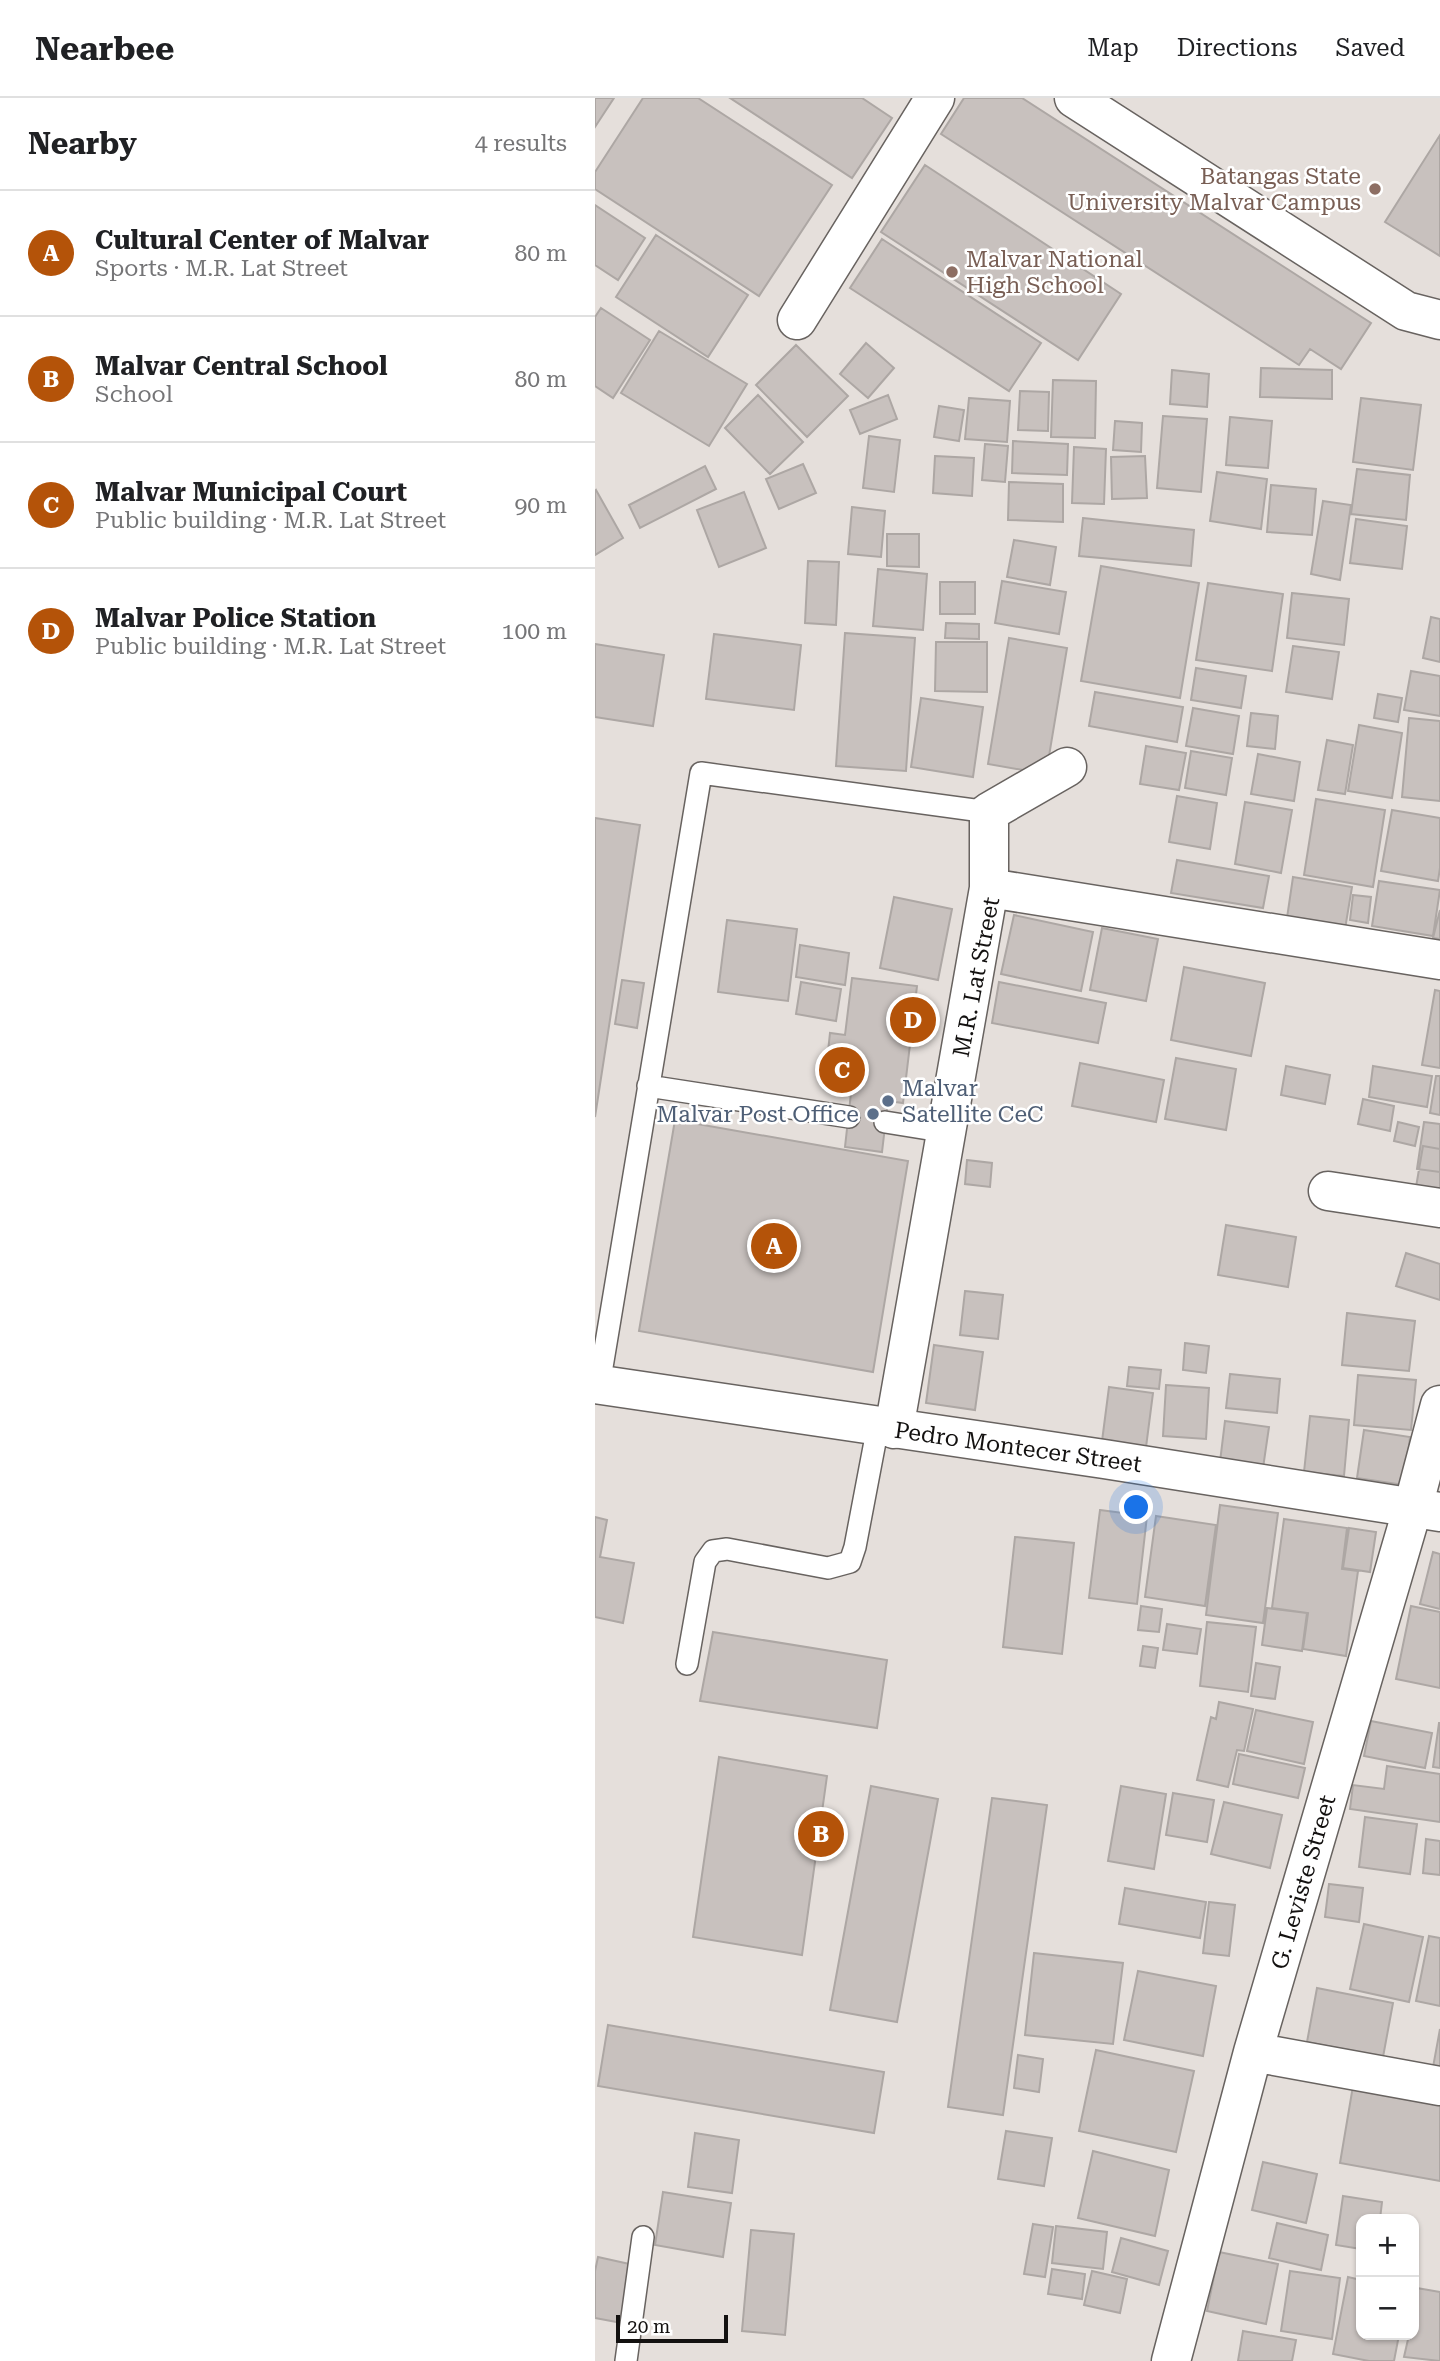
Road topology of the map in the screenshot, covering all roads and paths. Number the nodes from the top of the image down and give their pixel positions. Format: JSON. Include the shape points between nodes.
{"nodes":[{"id":1,"x":935,"y":98,"type":"edge"},
{"id":2,"x":1074,"y":98,"type":"edge"},
{"id":3,"x":797,"y":320,"type":"dead end"},
{"id":4,"x":1440,"y":320,"type":"edge"},
{"id":5,"x":1067,"y":767,"type":"dead end"},
{"id":6,"x":989,"y":812,"type":"junction"},
{"id":7,"x":989,"y":888,"type":"junction"},
{"id":8,"x":1440,"y":960,"type":"edge"},
{"id":9,"x":648,"y":1086,"type":"junction"},
{"id":10,"x":849,"y":1117,"type":"dead end"},
{"id":11,"x":885,"y":1122,"type":"dead end"},
{"id":12,"x":947,"y":1132,"type":"junction"},
{"id":13,"x":1328,"y":1191,"type":"dead end"},
{"id":14,"x":1440,"y":1208,"type":"edge"},
{"id":15,"x":597,"y":1384,"type":"edge"},
{"id":16,"x":1440,"y":1405,"type":"edge"},
{"id":17,"x":886,"y":1428,"type":"junction"},
{"id":18,"x":1426,"y":1509,"type":"edge"},
{"id":19,"x":687,"y":1664,"type":"dead end"},
{"id":20,"x":1253,"y":2052,"type":"junction"},
{"id":21,"x":1440,"y":2086,"type":"edge"},
{"id":22,"x":643,"y":2237,"type":"dead end"},
{"id":23,"x":626,"y":2361,"type":"edge"},
{"id":24,"x":1171,"y":2361,"type":"edge"}],
"edges":[{"from":1,"to":3,"type":"street"},
{"from":2,"to":4,"type":"street","via":[[1406,311]]},
{"from":5,"to":6,"type":"street"},
{"from":6,"to":7,"type":"street"},
{"from":6,"to":9,"type":"lane","via":[[701,773]]},
{"from":7,"to":8,"type":"street","name":"M.R. Lat Street"},
{"from":7,"to":12,"type":"street","name":"M.R. Lat Street"},
{"from":9,"to":10,"type":"lane"},
{"from":9,"to":15,"type":"lane"},
{"from":11,"to":12,"type":"lane"},
{"from":12,"to":17,"type":"street","name":"M.R. Lat Street"},
{"from":13,"to":14,"type":"street"},
{"from":15,"to":17,"type":"street","name":"Pedro Montecer Street"},
{"from":16,"to":18,"type":"street","name":"G. Leviste Street"},
{"from":17,"to":18,"type":"street","name":"Pedro Montecer Street"},
{"from":17,"to":19,"type":"lane","via":[[850,1562],[828,1567],[713,1550],[705,1562]]},
{"from":18,"to":20,"type":"street","name":"G. Leviste Street"},
{"from":20,"to":21,"type":"street"},
{"from":20,"to":24,"type":"street","name":"G. Leviste Street"},
{"from":22,"to":23,"type":"lane"}]}
